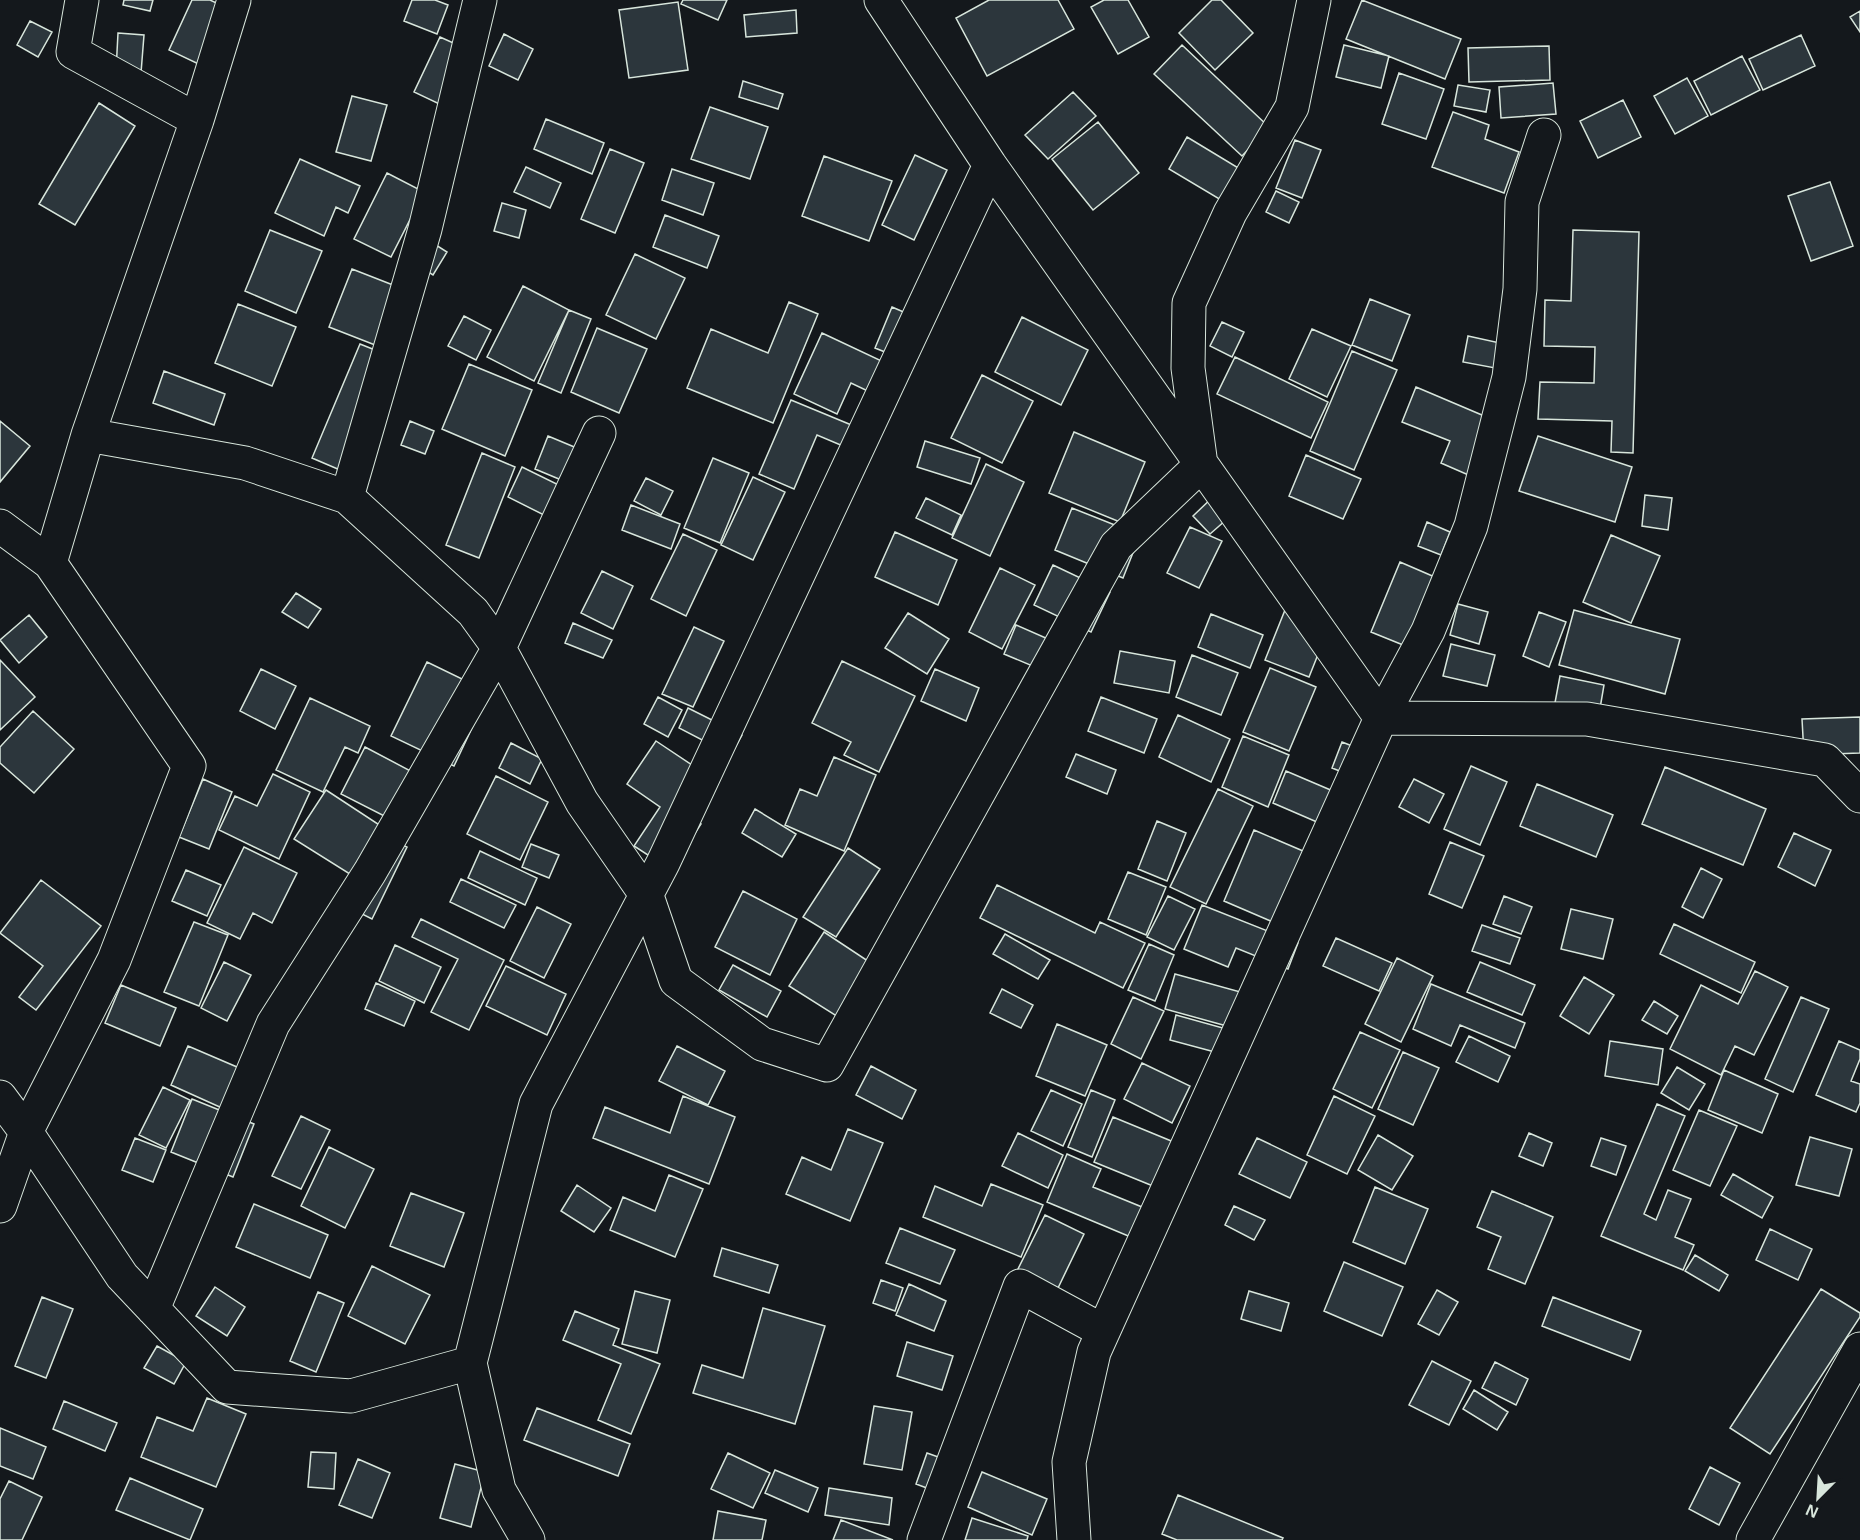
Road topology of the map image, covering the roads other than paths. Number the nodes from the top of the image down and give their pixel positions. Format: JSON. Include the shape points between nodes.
{"nodes":[{"id":1,"x":82,"y":0,"type":"edge"},
{"id":2,"x":234,"y":0,"type":"edge"},
{"id":3,"x":480,"y":0,"type":"edge"},
{"id":4,"x":881,"y":0,"type":"edge"},
{"id":5,"x":1314,"y":0,"type":"edge"},
{"id":6,"x":197,"y":120,"type":"junction"},
{"id":7,"x":1544,"y":135,"type":"dead end"},
{"id":8,"x":990,"y":165,"type":"junction"},
{"id":9,"x":599,"y":433,"type":"dead end"},
{"id":10,"x":88,"y":435,"type":"junction"},
{"id":11,"x":1201,"y":465,"type":"junction"},
{"id":12,"x":346,"y":497,"type":"junction"},
{"id":13,"x":0,"y":526,"type":"edge"},
{"id":14,"x":50,"y":563,"type":"junction"},
{"id":15,"x":499,"y":648,"type":"junction"},
{"id":16,"x":1381,"y":718,"type":"junction"},
{"id":17,"x":1860,"y":796,"type":"edge"},
{"id":18,"x":646,"y":896,"type":"junction"},
{"id":19,"x":0,"y":1097,"type":"edge"},
{"id":20,"x":26,"y":1132,"type":"junction"},
{"id":21,"x":0,"y":1206,"type":"edge"},
{"id":22,"x":153,"y":1309,"type":"junction"},
{"id":23,"x":1103,"y":1331,"type":"junction"},
{"id":24,"x":1860,"y":1349,"type":"edge"},
{"id":25,"x":470,"y":1363,"type":"junction"},
{"id":26,"x":528,"y":1540,"type":"edge"},
{"id":27,"x":924,"y":1540,"type":"edge"},
{"id":28,"x":1074,"y":1540,"type":"edge"},
{"id":29,"x":1753,"y":1540,"type":"edge"}],
"edges":[{"from":1,"to":6,"type":"street","via":[[74,52]]},
{"from":2,"to":6,"type":"street"},
{"from":3,"to":12,"type":"street","via":[[425,229]]},
{"from":4,"to":8,"type":"street"},
{"from":5,"to":11,"type":"street","via":[[1292,107],[1230,213],[1189,303],[1188,368]]},
{"from":6,"to":10,"type":"street"},
{"from":7,"to":16,"type":"street","via":[[1522,202],[1520,289],[1509,377],[1471,526],[1428,631]]},
{"from":8,"to":11,"type":"street"},
{"from":8,"to":18,"type":"street"},
{"from":9,"to":15,"type":"street"},
{"from":10,"to":12,"type":"street","via":[[245,463]]},
{"from":10,"to":14,"type":"street"},
{"from":11,"to":16,"type":"street"},
{"from":11,"to":18,"type":"street","via":[[1116,546],[827,1065],[762,1044],[676,981]]},
{"from":12,"to":15,"type":"street","via":[[473,612]]},
{"from":13,"to":14,"type":"street"},
{"from":14,"to":20,"type":"street","via":[[189,766],[114,960]]},
{"from":15,"to":18,"type":"street","via":[[582,802]]},
{"from":15,"to":22,"type":"street","via":[[370,872],[273,1024]]},
{"from":16,"to":17,"type":"street","via":[[1587,719],[1825,760]]},
{"from":16,"to":23,"type":"street"},
{"from":18,"to":25,"type":"street","via":[[536,1104]]},
{"from":19,"to":20,"type":"street"},
{"from":20,"to":21,"type":"street"},
{"from":20,"to":22,"type":"street","via":[[122,1276]]},
{"from":22,"to":25,"type":"street","via":[[226,1388],[351,1396]]},
{"from":23,"to":27,"type":"street","via":[[1020,1286]]},
{"from":23,"to":28,"type":"street","via":[[1094,1352],[1069,1462]]},
{"from":24,"to":29,"type":"street"},
{"from":25,"to":26,"type":"street","via":[[499,1490]]}]}
